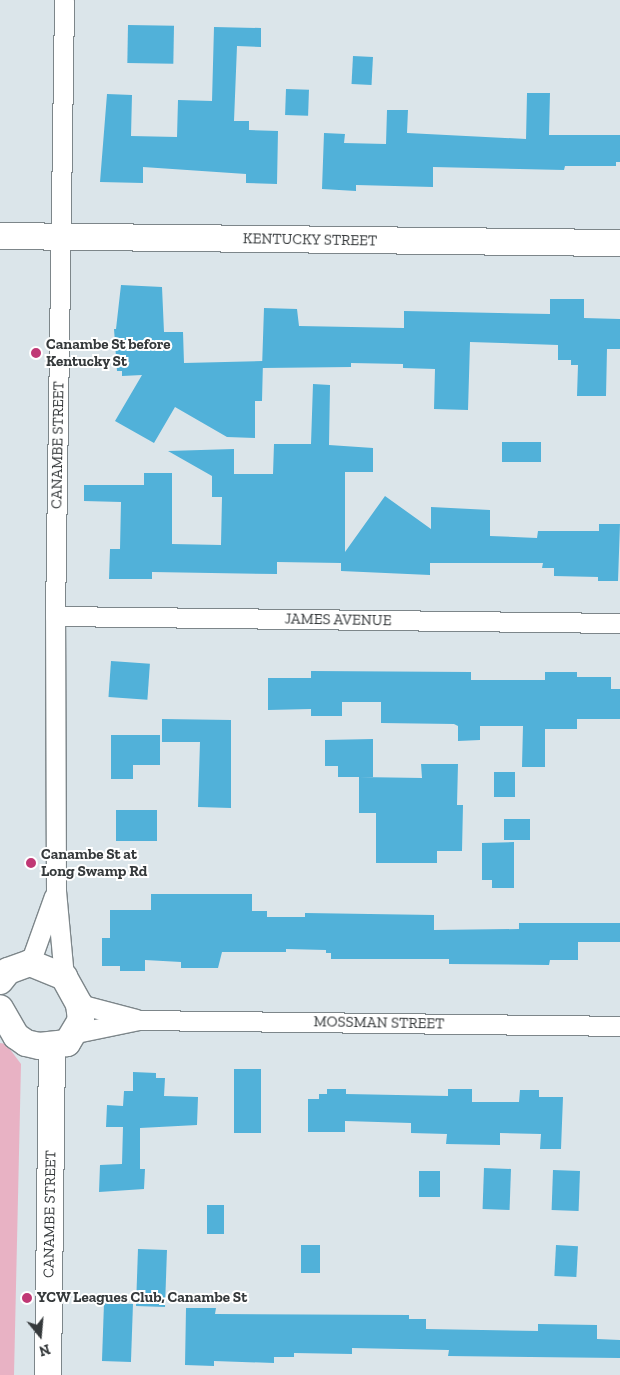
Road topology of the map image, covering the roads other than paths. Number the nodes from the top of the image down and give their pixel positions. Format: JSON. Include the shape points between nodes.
{"nodes":[{"id":1,"x":64,"y":0,"type":"edge"},
{"id":2,"x":0,"y":236,"type":"edge"},
{"id":3,"x":62,"y":237,"type":"junction"},
{"id":4,"x":620,"y":243,"type":"edge"},
{"id":5,"x":55,"y":616,"type":"junction"},
{"id":6,"x":620,"y":623,"type":"edge"},
{"id":7,"x":56,"y":890,"type":"junction"},
{"id":8,"x":9,"y":970,"type":"edge"},
{"id":9,"x":64,"y":977,"type":"junction"},
{"id":10,"x":79,"y":1004,"type":"junction"},
{"id":11,"x":138,"y":1020,"type":"junction"},
{"id":12,"x":7,"y":1025,"type":"edge"},
{"id":13,"x":620,"y":1026,"type":"edge"},
{"id":14,"x":76,"y":1033,"type":"junction"},
{"id":15,"x":52,"y":1046,"type":"junction"},
{"id":16,"x":51,"y":1114,"type":"junction"},
{"id":17,"x":48,"y":1375,"type":"edge"}],
"edges":[{"from":1,"to":3,"type":"street","name":"CANAMBE STREET"},
{"from":2,"to":3,"type":"street","name":"KENTUCKY STREET"},
{"from":3,"to":4,"type":"street","name":"KENTUCKY STREET"},
{"from":3,"to":5,"type":"street","name":"CANAMBE STREET"},
{"from":5,"to":6,"type":"street","name":"JAMES AVENUE"},
{"from":5,"to":7,"type":"street","name":"CANAMBE STREET"},
{"from":7,"to":8,"type":"street","name":"CANAMBE STREET"},
{"from":7,"to":9,"type":"street","name":"CANAMBE STREET"},
{"from":8,"to":9,"type":"street"},
{"from":9,"to":10,"type":"street"},
{"from":10,"to":11,"type":"street","name":"MOSSMAN STREET"},
{"from":10,"to":14,"type":"street","via":[[81,1020]]},
{"from":11,"to":13,"type":"street","name":"MOSSMAN STREET"},
{"from":11,"to":14,"type":"street","name":"MOSSMAN STREET"},
{"from":12,"to":15,"type":"street"},
{"from":12,"to":16,"type":"street","name":"CANAMBE STREET"},
{"from":14,"to":15,"type":"street","via":[[66,1043]]},
{"from":15,"to":16,"type":"street","name":"CANAMBE STREET"},
{"from":16,"to":17,"type":"street","name":"CANAMBE STREET"}]}
